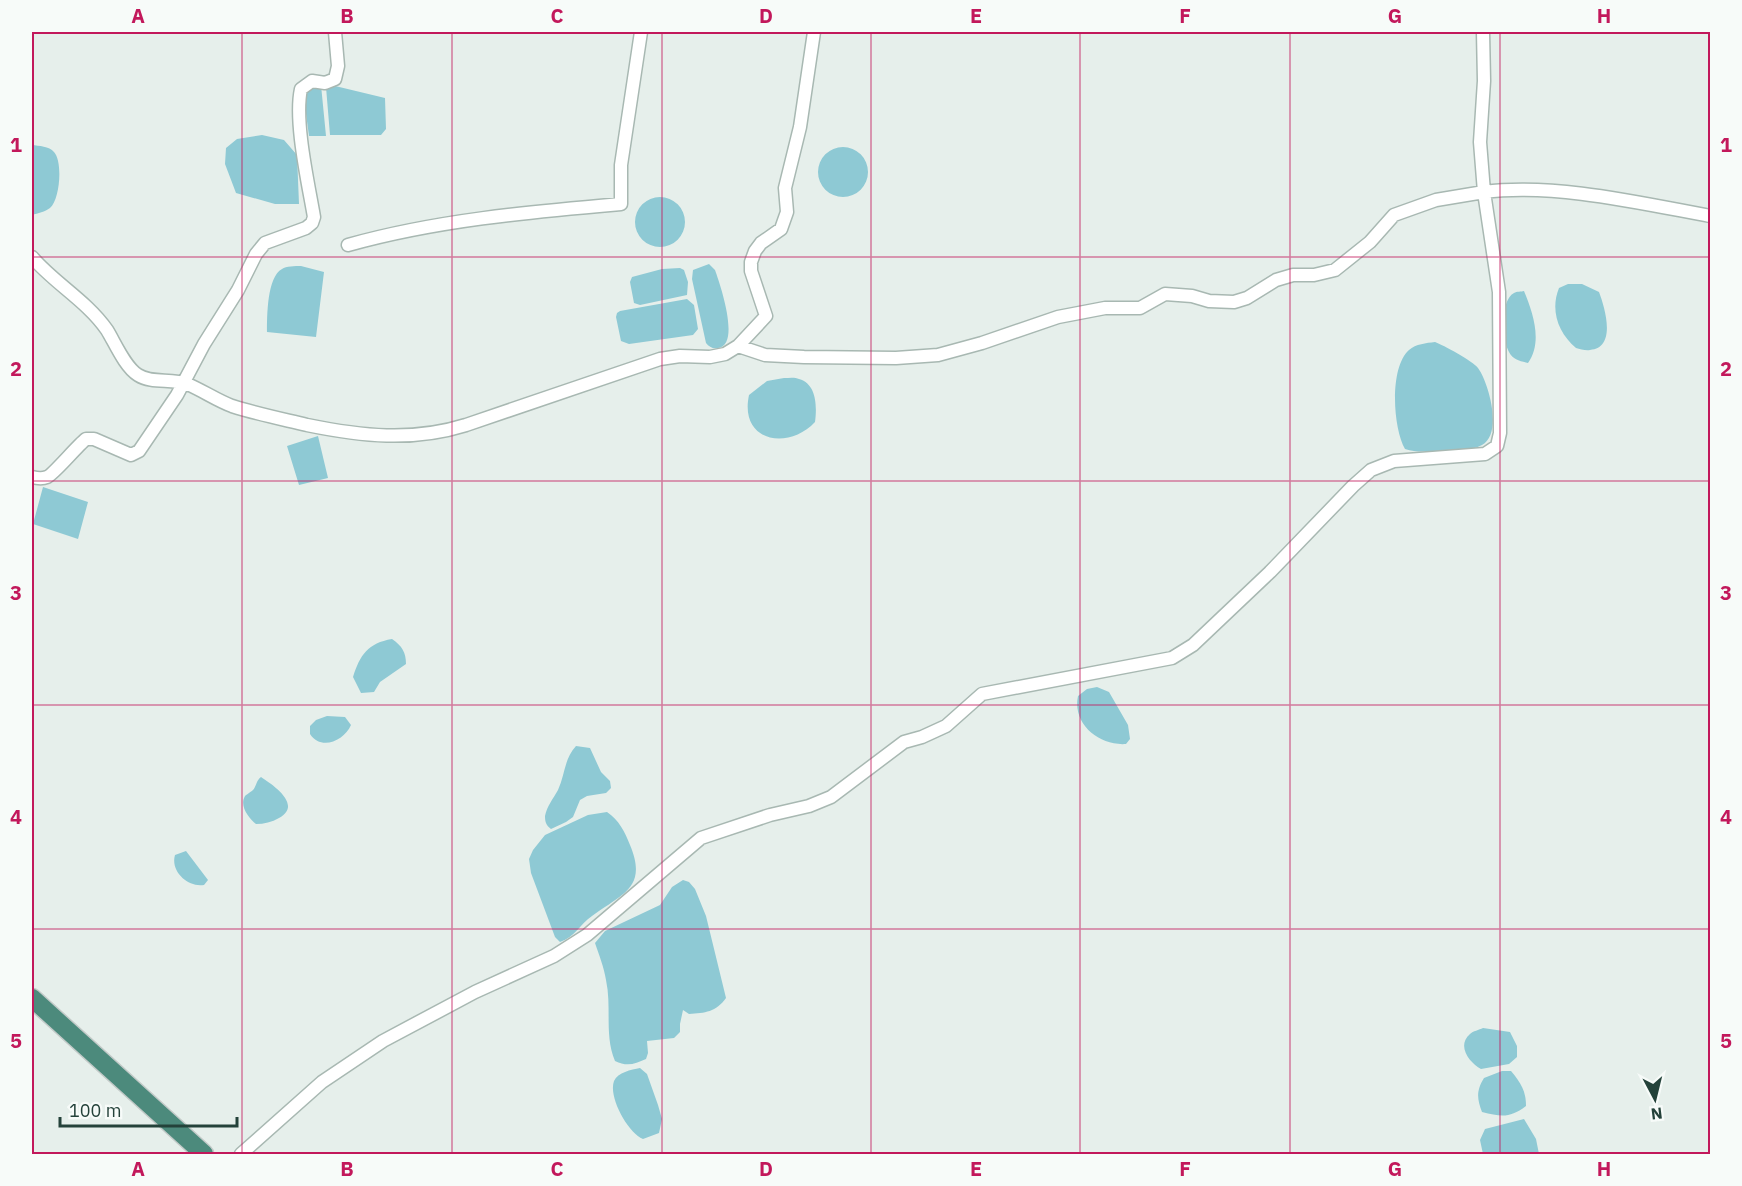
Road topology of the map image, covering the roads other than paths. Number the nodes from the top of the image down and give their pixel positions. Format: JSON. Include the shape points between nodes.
{"nodes":[{"id":1,"x":335,"y":32,"type":"edge"},
{"id":2,"x":641,"y":32,"type":"edge"},
{"id":3,"x":814,"y":32,"type":"edge"},
{"id":4,"x":1483,"y":32,"type":"edge"},
{"id":5,"x":1484,"y":192,"type":"junction"},
{"id":6,"x":1710,"y":216,"type":"edge"},
{"id":7,"x":348,"y":245,"type":"dead end"},
{"id":8,"x":32,"y":257,"type":"edge"},
{"id":9,"x":738,"y":346,"type":"junction"},
{"id":10,"x":184,"y":383,"type":"junction"},
{"id":11,"x":32,"y":477,"type":"edge"},
{"id":12,"x":32,"y":998,"type":"edge"},
{"id":13,"x":204,"y":1155,"type":"edge"},
{"id":14,"x":241,"y":1155,"type":"edge"}],
"edges":[{"from":1,"to":10,"type":"street","via":[[335,79],[325,83],[312,81],[301,89],[299,99],[312,223],[266,243],[255,254]]},
{"from":2,"to":7,"type":"street","via":[[621,165],[621,204],[450,224]]},
{"from":3,"to":9,"type":"street","via":[[800,127],[785,188],[788,212],[781,229],[755,250],[751,262],[766,316]]},
{"from":4,"to":5,"type":"street","via":[[1480,142]]},
{"from":5,"to":6,"type":"street","via":[[1514,188],[1618,199]]},
{"from":5,"to":9,"type":"street","via":[[1436,200],[1394,215],[1370,242],[1335,270],[1276,280],[1234,302],[1164,294],[1140,308],[1105,308],[1058,317],[938,355],[804,357],[765,355]]},
{"from":5,"to":14,"type":"street","via":[[1499,292],[1497,446],[1485,454],[1394,461],[1371,470],[1193,645],[1172,657],[982,694],[946,726],[904,742],[831,797],[701,838],[587,934],[554,956],[383,1041],[322,1082]]},
{"from":8,"to":10,"type":"street","via":[[93,314],[135,373],[144,378]]},
{"from":9,"to":10,"type":"street","via":[[710,357],[660,359],[466,425],[411,436],[345,433],[275,418],[230,405]]},
{"from":10,"to":11,"type":"street","via":[[136,454],[86,439],[51,475]]},
{"from":12,"to":13,"type":"highway"}]}
